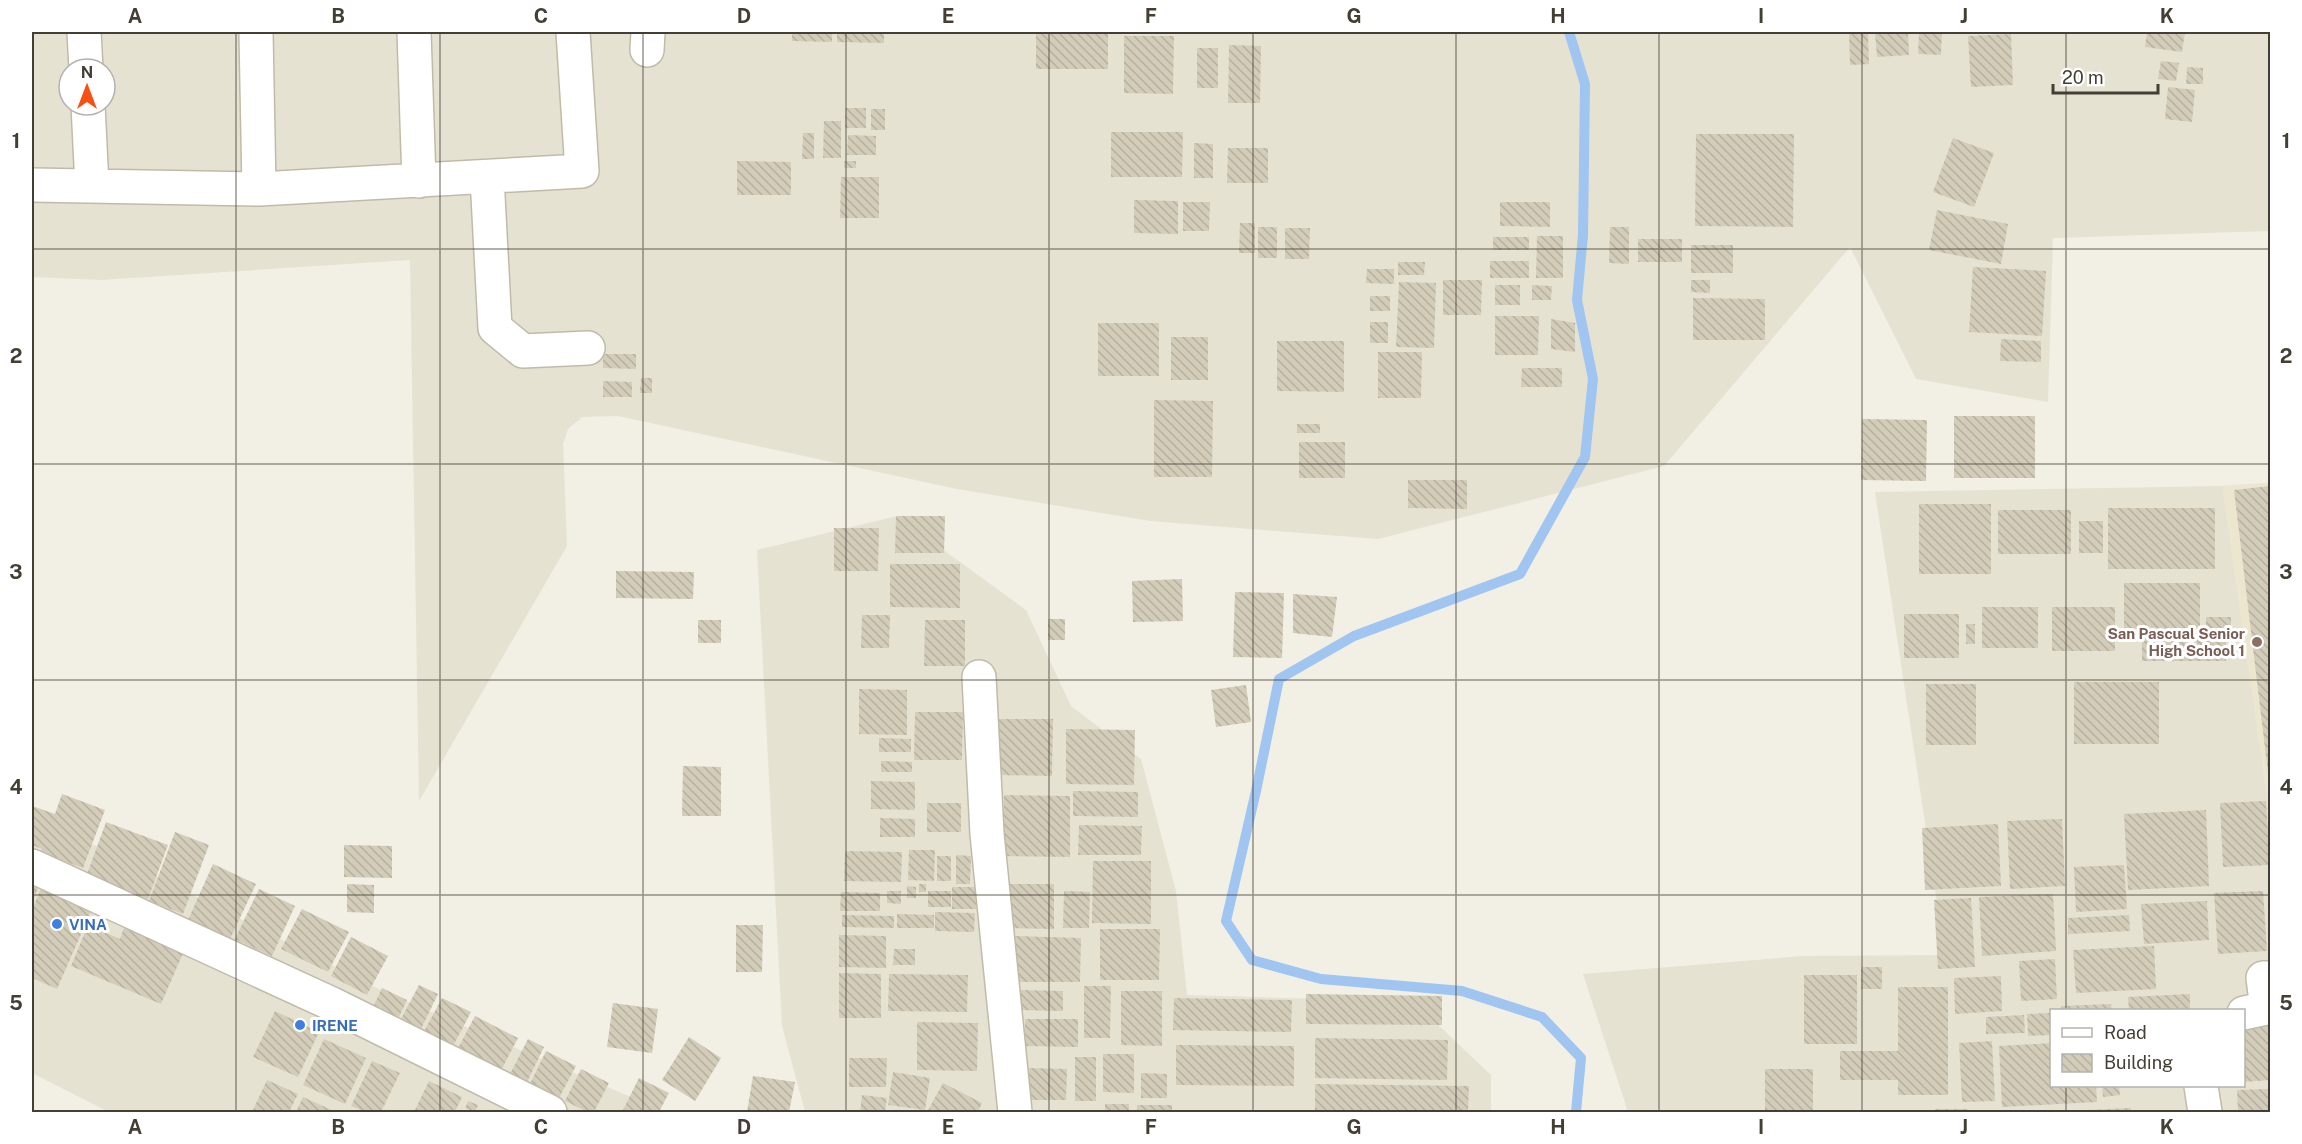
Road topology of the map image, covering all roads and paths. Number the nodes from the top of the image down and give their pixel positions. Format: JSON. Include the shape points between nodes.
{"nodes":[{"id":1,"x":84,"y":32,"type":"edge"},
{"id":2,"x":256,"y":32,"type":"edge"},
{"id":3,"x":414,"y":32,"type":"edge"},
{"id":4,"x":573,"y":32,"type":"edge"},
{"id":5,"x":85,"y":57,"type":"edge"},
{"id":6,"x":89,"y":117,"type":"edge"},
{"id":7,"x":487,"y":177,"type":"junction"},
{"id":8,"x":418,"y":181,"type":"junction"},
{"id":9,"x":32,"y":185,"type":"edge"},
{"id":10,"x":92,"y":186,"type":"junction"},
{"id":11,"x":259,"y":189,"type":"junction"},
{"id":12,"x":588,"y":348,"type":"dead end"},
{"id":13,"x":979,"y":677,"type":"dead end"},
{"id":14,"x":32,"y":866,"type":"edge"},
{"id":15,"x":2271,"y":978,"type":"edge"},
{"id":16,"x":2245,"y":1013,"type":"edge"},
{"id":17,"x":2201,"y":1087,"type":"edge"},
{"id":18,"x":550,"y":1113,"type":"edge"},
{"id":19,"x":1015,"y":1113,"type":"edge"},
{"id":20,"x":2205,"y":1113,"type":"edge"}],
"edges":[{"from":1,"to":5,"type":"street"},
{"from":2,"to":11,"type":"street"},
{"from":3,"to":8,"type":"street"},
{"from":4,"to":7,"type":"street","via":[[582,171]]},
{"from":6,"to":10,"type":"street"},
{"from":7,"to":8,"type":"street"},
{"from":7,"to":12,"type":"street","via":[[495,327],[523,351]]},
{"from":8,"to":11,"type":"street"},
{"from":9,"to":10,"type":"street"},
{"from":10,"to":11,"type":"street"},
{"from":13,"to":19,"type":"street","via":[[987,834]]},
{"from":14,"to":18,"type":"street","via":[[332,1004]]},
{"from":15,"to":16,"type":"street","via":[[2263,978],[2267,1008]]},
{"from":17,"to":20,"type":"street"}]}
